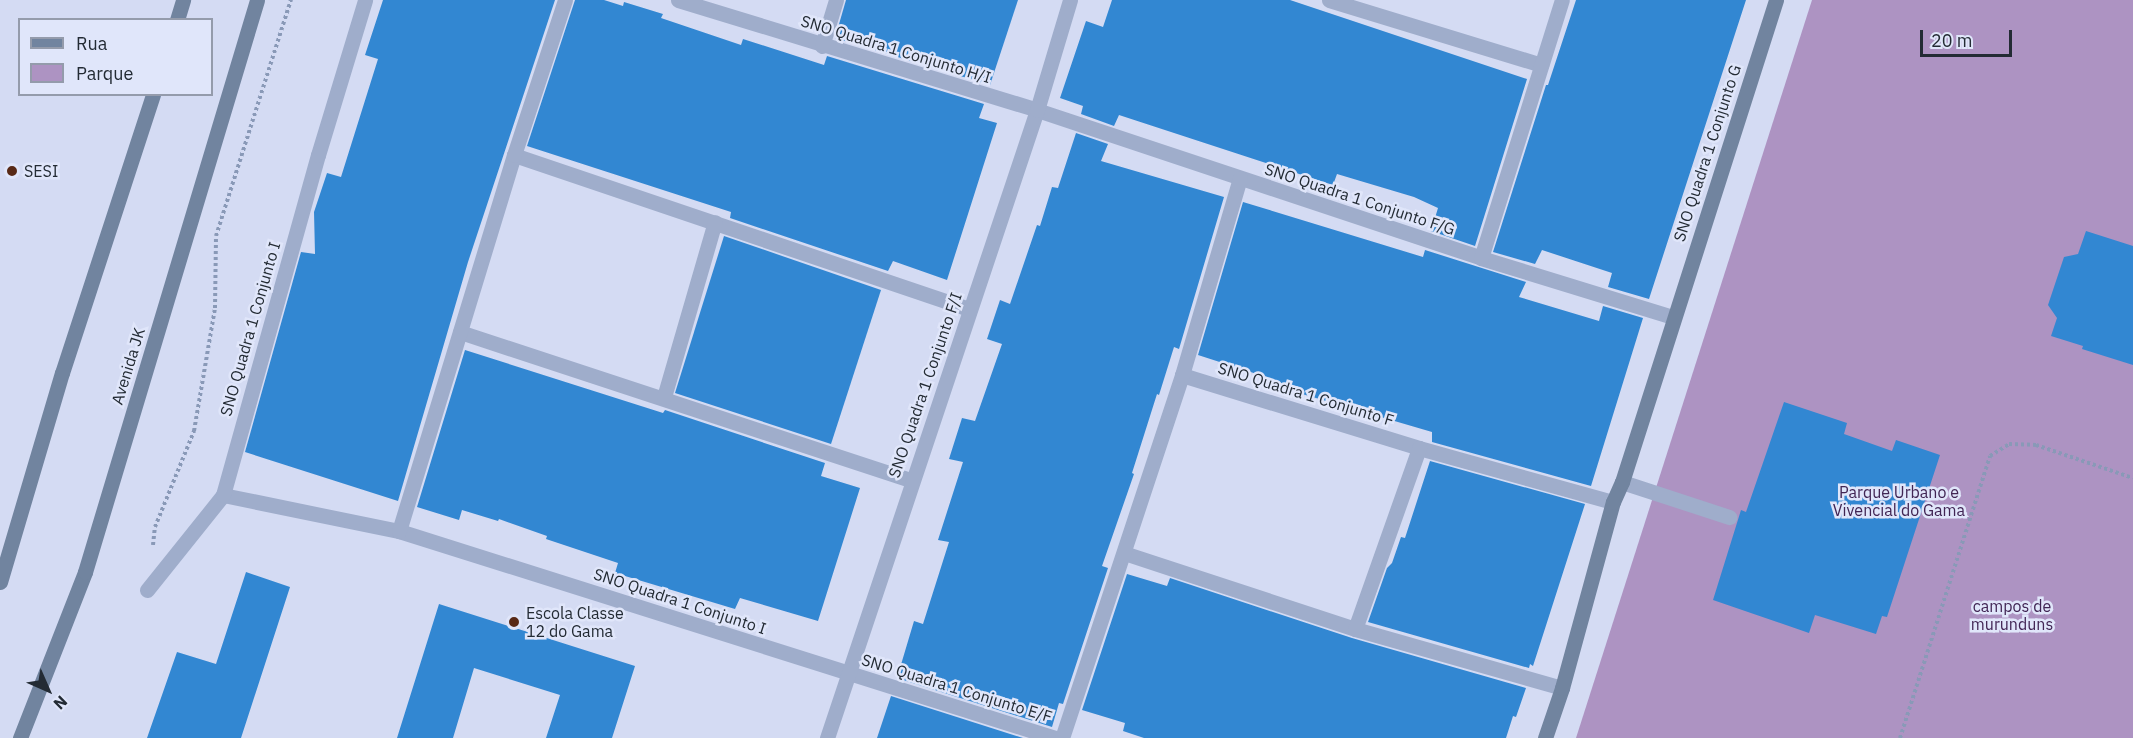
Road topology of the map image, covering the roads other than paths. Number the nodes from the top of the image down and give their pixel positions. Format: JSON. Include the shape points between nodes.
{"nodes":[{"id":1,"x":183,"y":0,"type":"edge"},
{"id":2,"x":257,"y":0,"type":"edge"},
{"id":3,"x":366,"y":0,"type":"edge"},
{"id":4,"x":565,"y":0,"type":"edge"},
{"id":5,"x":678,"y":0,"type":"edge"},
{"id":6,"x":836,"y":0,"type":"edge"},
{"id":7,"x":1070,"y":0,"type":"edge"},
{"id":8,"x":1329,"y":0,"type":"edge"},
{"id":9,"x":1562,"y":0,"type":"edge"},
{"id":10,"x":1776,"y":0,"type":"edge"},
{"id":11,"x":1353,"y":4,"type":"edge"},
{"id":12,"x":178,"y":18,"type":"edge"},
{"id":13,"x":822,"y":46,"type":"junction"},
{"id":14,"x":1541,"y":65,"type":"junction"},
{"id":15,"x":152,"y":96,"type":"edge"},
{"id":16,"x":1037,"y":110,"type":"junction"},
{"id":17,"x":514,"y":155,"type":"junction"},
{"id":18,"x":1240,"y":178,"type":"junction"},
{"id":19,"x":715,"y":222,"type":"junction"},
{"id":20,"x":1481,"y":258,"type":"junction"},
{"id":21,"x":969,"y":309,"type":"junction"},
{"id":22,"x":1673,"y":317,"type":"junction"},
{"id":23,"x":460,"y":332,"type":"junction"},
{"id":24,"x":1182,"y":375,"type":"junction"},
{"id":25,"x":664,"y":397,"type":"junction"},
{"id":26,"x":1419,"y":448,"type":"junction"},
{"id":27,"x":912,"y":481,"type":"junction"},
{"id":28,"x":1622,"y":482,"type":"junction"},
{"id":29,"x":223,"y":495,"type":"junction"},
{"id":30,"x":1613,"y":502,"type":"junction"},
{"id":31,"x":1729,"y":517,"type":"dead end"},
{"id":32,"x":399,"y":531,"type":"junction"},
{"id":33,"x":1124,"y":553,"type":"junction"},
{"id":34,"x":0,"y":582,"type":"edge"},
{"id":35,"x":147,"y":590,"type":"dead end"},
{"id":36,"x":1356,"y":629,"type":"junction"},
{"id":37,"x":847,"y":672,"type":"junction"},
{"id":38,"x":1562,"y":688,"type":"junction"},
{"id":39,"x":20,"y":738,"type":"edge"},
{"id":40,"x":827,"y":738,"type":"edge"},
{"id":41,"x":1055,"y":738,"type":"edge"},
{"id":42,"x":1062,"y":738,"type":"edge"},
{"id":43,"x":1545,"y":738,"type":"edge"}],
"edges":[{"from":1,"to":12,"type":"main road"},
{"from":2,"to":39,"type":"main road","name":"Avenida JK","via":[[85,572]]},
{"from":3,"to":29,"type":"street","name":"SNO Quadra 1 Conjunto I","via":[[318,155]]},
{"from":4,"to":17,"type":"street"},
{"from":5,"to":13,"type":"street","name":"SNO Quadra 1 Conjunto H/I"},
{"from":6,"to":13,"type":"street"},
{"from":7,"to":16,"type":"street","name":"SNO Quadra 1 Conjunto F/I"},
{"from":8,"to":11,"type":"street"},
{"from":9,"to":14,"type":"street"},
{"from":10,"to":22,"type":"main road","name":"SNO Quadra 1 Conjunto G"},
{"from":11,"to":14,"type":"street"},
{"from":13,"to":16,"type":"street","name":"SNO Quadra 1 Conjunto H/I"},
{"from":14,"to":20,"type":"street"},
{"from":15,"to":34,"type":"main road","via":[[62,373]]},
{"from":16,"to":18,"type":"street","name":"SNO Quadra 1 Conjunto F/G"},
{"from":16,"to":21,"type":"street","name":"SNO Quadra 1 Conjunto F/I"},
{"from":17,"to":19,"type":"street"},
{"from":17,"to":23,"type":"street"},
{"from":18,"to":20,"type":"street","name":"SNO Quadra 1 Conjunto F/G"},
{"from":18,"to":24,"type":"street"},
{"from":19,"to":21,"type":"street"},
{"from":19,"to":25,"type":"street"},
{"from":20,"to":22,"type":"street","name":"SNO Quadra 1 Conjunto F/G"},
{"from":21,"to":27,"type":"street","name":"SNO Quadra 1 Conjunto F/I"},
{"from":22,"to":28,"type":"main road"},
{"from":23,"to":25,"type":"street"},
{"from":23,"to":32,"type":"street"},
{"from":24,"to":26,"type":"street","name":"SNO Quadra 1 Conjunto F"},
{"from":24,"to":33,"type":"street"},
{"from":25,"to":27,"type":"street"},
{"from":26,"to":30,"type":"street","name":"SNO Quadra 1 Conjunto F"},
{"from":26,"to":36,"type":"street"},
{"from":27,"to":37,"type":"street","name":"SNO Quadra 1 Conjunto F/I"},
{"from":28,"to":30,"type":"main road"},
{"from":28,"to":31,"type":"street"},
{"from":29,"to":32,"type":"street","name":"SNO Quadra 1 Conjunto I"},
{"from":29,"to":35,"type":"street"},
{"from":30,"to":38,"type":"main road"},
{"from":32,"to":37,"type":"street","name":"SNO Quadra 1 Conjunto I"},
{"from":33,"to":36,"type":"street"},
{"from":33,"to":42,"type":"street"},
{"from":36,"to":38,"type":"street"},
{"from":37,"to":40,"type":"street","name":"SNO Quadra 1 Conjunto F/I"},
{"from":37,"to":41,"type":"street","name":"SNO Quadra 1 Conjunto E/F"},
{"from":38,"to":43,"type":"main road"}]}
